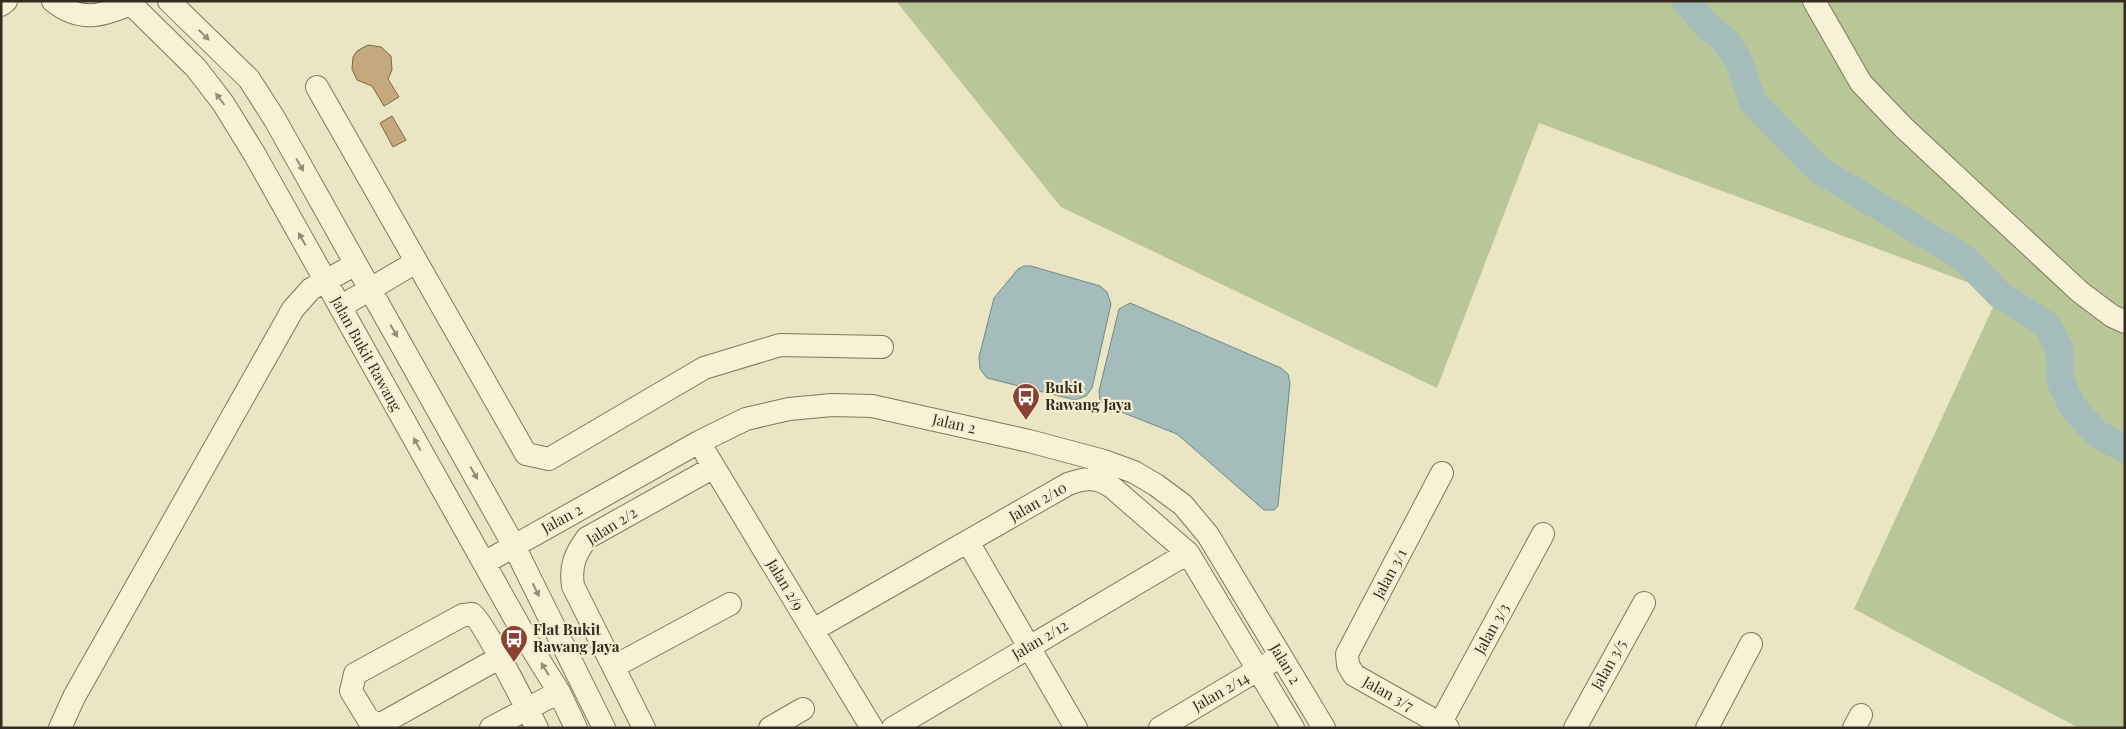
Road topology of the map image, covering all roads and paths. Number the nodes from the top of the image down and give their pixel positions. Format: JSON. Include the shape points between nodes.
{"nodes":[{"id":1,"x":6,"y":1,"type":"edge"},
{"id":2,"x":53,"y":1,"type":"edge"},
{"id":3,"x":169,"y":1,"type":"edge"},
{"id":4,"x":1814,"y":1,"type":"edge"},
{"id":5,"x":129,"y":3,"type":"edge"},
{"id":6,"x":1,"y":5,"type":"edge"},
{"id":7,"x":317,"y":87,"type":"dead end"},
{"id":8,"x":274,"y":118,"type":"junction"},
{"id":9,"x":255,"y":155,"type":"junction"},
{"id":10,"x":416,"y":262,"type":"junction"},
{"id":11,"x":356,"y":264,"type":"junction"},
{"id":12,"x":326,"y":282,"type":"junction"},
{"id":13,"x":371,"y":288,"type":"junction"},
{"id":14,"x":340,"y":306,"type":"junction"},
{"id":15,"x":2125,"y":322,"type":"edge"},
{"id":16,"x":882,"y":347,"type":"dead end"},
{"id":17,"x":699,"y":442,"type":"junction"},
{"id":18,"x":714,"y":467,"type":"junction"},
{"id":19,"x":1442,"y":473,"type":"dead end"},
{"id":20,"x":1543,"y":534,"type":"dead end"},
{"id":21,"x":968,"y":542,"type":"junction"},
{"id":22,"x":514,"y":546,"type":"junction"},
{"id":23,"x":1188,"y":553,"type":"junction"},
{"id":24,"x":484,"y":563,"type":"junction"},
{"id":25,"x":1644,"y":603,"type":"dead end"},
{"id":26,"x":730,"y":604,"type":"dead end"},
{"id":27,"x":813,"y":630,"type":"junction"},
{"id":28,"x":1751,"y":644,"type":"dead end"},
{"id":29,"x":1028,"y":648,"type":"junction"},
{"id":30,"x":1281,"y":656,"type":"junction"},
{"id":31,"x":499,"y":658,"type":"junction"},
{"id":32,"x":615,"y":666,"type":"junction"},
{"id":33,"x":1258,"y":670,"type":"junction"},
{"id":34,"x":1354,"y":675,"type":"joint"},
{"id":35,"x":559,"y":692,"type":"junction"},
{"id":36,"x":803,"y":709,"type":"dead end"},
{"id":37,"x":532,"y":718,"type":"edge"},
{"id":38,"x":1444,"y":726,"type":"edge"},
{"id":39,"x":60,"y":728,"type":"edge"},
{"id":40,"x":492,"y":728,"type":"edge"},
{"id":41,"x":576,"y":728,"type":"edge"},
{"id":42,"x":604,"y":728,"type":"edge"},
{"id":43,"x":644,"y":728,"type":"edge"},
{"id":44,"x":770,"y":728,"type":"edge"},
{"id":45,"x":872,"y":728,"type":"edge"},
{"id":46,"x":893,"y":728,"type":"edge"},
{"id":47,"x":1076,"y":728,"type":"edge"},
{"id":48,"x":1160,"y":728,"type":"edge"},
{"id":49,"x":1293,"y":728,"type":"edge"},
{"id":50,"x":1324,"y":728,"type":"edge"},
{"id":51,"x":1575,"y":728,"type":"edge"},
{"id":52,"x":1707,"y":728,"type":"edge"}],
"edges":[{"from":1,"to":6,"type":"street"},
{"from":2,"to":5,"type":"street","via":[[77,16],[116,11]]},
{"from":3,"to":8,"type":"street","one_way":true,"via":[[249,79]]},
{"from":4,"to":15,"type":"street","via":[[1861,83],[1903,128],[2080,292]]},
{"from":9,"to":5,"type":"street","name":"Jalan Bukit Rawang","one_way":true,"via":[[196,68]]},
{"from":7,"to":10,"type":"street"},
{"from":8,"to":9,"type":"street","via":[[262,124],[257,132]]},
{"from":8,"to":11,"type":"street","one_way":true},
{"from":12,"to":9,"type":"street","name":"Jalan Bukit Rawang","one_way":true},
{"from":10,"to":13,"type":"street"},
{"from":10,"to":16,"type":"street","via":[[526,454],[549,459],[704,368],[780,345]]},
{"from":11,"to":12,"type":"street"},
{"from":11,"to":13,"type":"street"},
{"from":12,"to":14,"type":"street","name":"Jalan Bukit Rawang"},
{"from":12,"to":39,"type":"street","via":[[311,289],[294,309],[74,697]]},
{"from":13,"to":14,"type":"street"},
{"from":13,"to":22,"type":"street","one_way":true},
{"from":24,"to":14,"type":"street","name":"Jalan Bukit Rawang","one_way":true},
{"from":17,"to":18,"type":"street","name":"Jalan 2/9"},
{"from":17,"to":22,"type":"street","name":"Jalan 2"},
{"from":17,"to":30,"type":"street","name":"Jalan 2","via":[[746,419],[789,409],[872,406],[1029,441],[1134,472],[1183,505],[1208,535]]},
{"from":18,"to":27,"type":"street","name":"Jalan 2/9"},
{"from":18,"to":32,"type":"street","name":"Jalan 2/2","via":[[587,538],[576,551],[570,571],[574,586]]},
{"from":19,"to":34,"type":"street","name":"Jalan 3/1","via":[[1347,654],[1348,665]]},
{"from":20,"to":38,"type":"street","name":"Jalan 3/3"},
{"from":21,"to":23,"type":"street","name":"Jalan 2/10","via":[[1068,484],[1094,478],[1103,480]]},
{"from":21,"to":27,"type":"street","name":"Jalan 2/10"},
{"from":21,"to":29,"type":"street"},
{"from":22,"to":24,"type":"street","name":"Jalan 2"},
{"from":22,"to":42,"type":"street","one_way":true},
{"from":23,"to":29,"type":"street","name":"Jalan 2/12"},
{"from":23,"to":33,"type":"street","name":"Jalan 2/10"},
{"from":35,"to":24,"type":"street","name":"Jalan Bukit Rawang","one_way":true},
{"from":25,"to":51,"type":"street","name":"Jalan 3/5"},
{"from":26,"to":32,"type":"street"},
{"from":27,"to":45,"type":"street","name":"Jalan 2/9"},
{"from":28,"to":52,"type":"street"},
{"from":29,"to":46,"type":"street","name":"Jalan 2/12"},
{"from":29,"to":47,"type":"street"},
{"from":30,"to":33,"type":"street","name":"Jalan 2/14"},
{"from":30,"to":50,"type":"street","name":"Jalan 2"},
{"from":31,"to":31,"type":"street","via":[[478,619],[467,614],[355,674],[351,691],[370,723],[379,725]]},
{"from":31,"to":37,"type":"street"},
{"from":32,"to":43,"type":"street","name":"Jalan 2/2"},
{"from":33,"to":48,"type":"street","name":"Jalan 2/14"},
{"from":33,"to":49,"type":"street","name":"Jalan 2/10"},
{"from":34,"to":38,"type":"street","name":"Jalan 3/7"},
{"from":35,"to":37,"type":"street"},
{"from":35,"to":41,"type":"street","name":"Jalan Bukit Rawang"},
{"from":36,"to":44,"type":"street"},
{"from":37,"to":40,"type":"street"}]}
